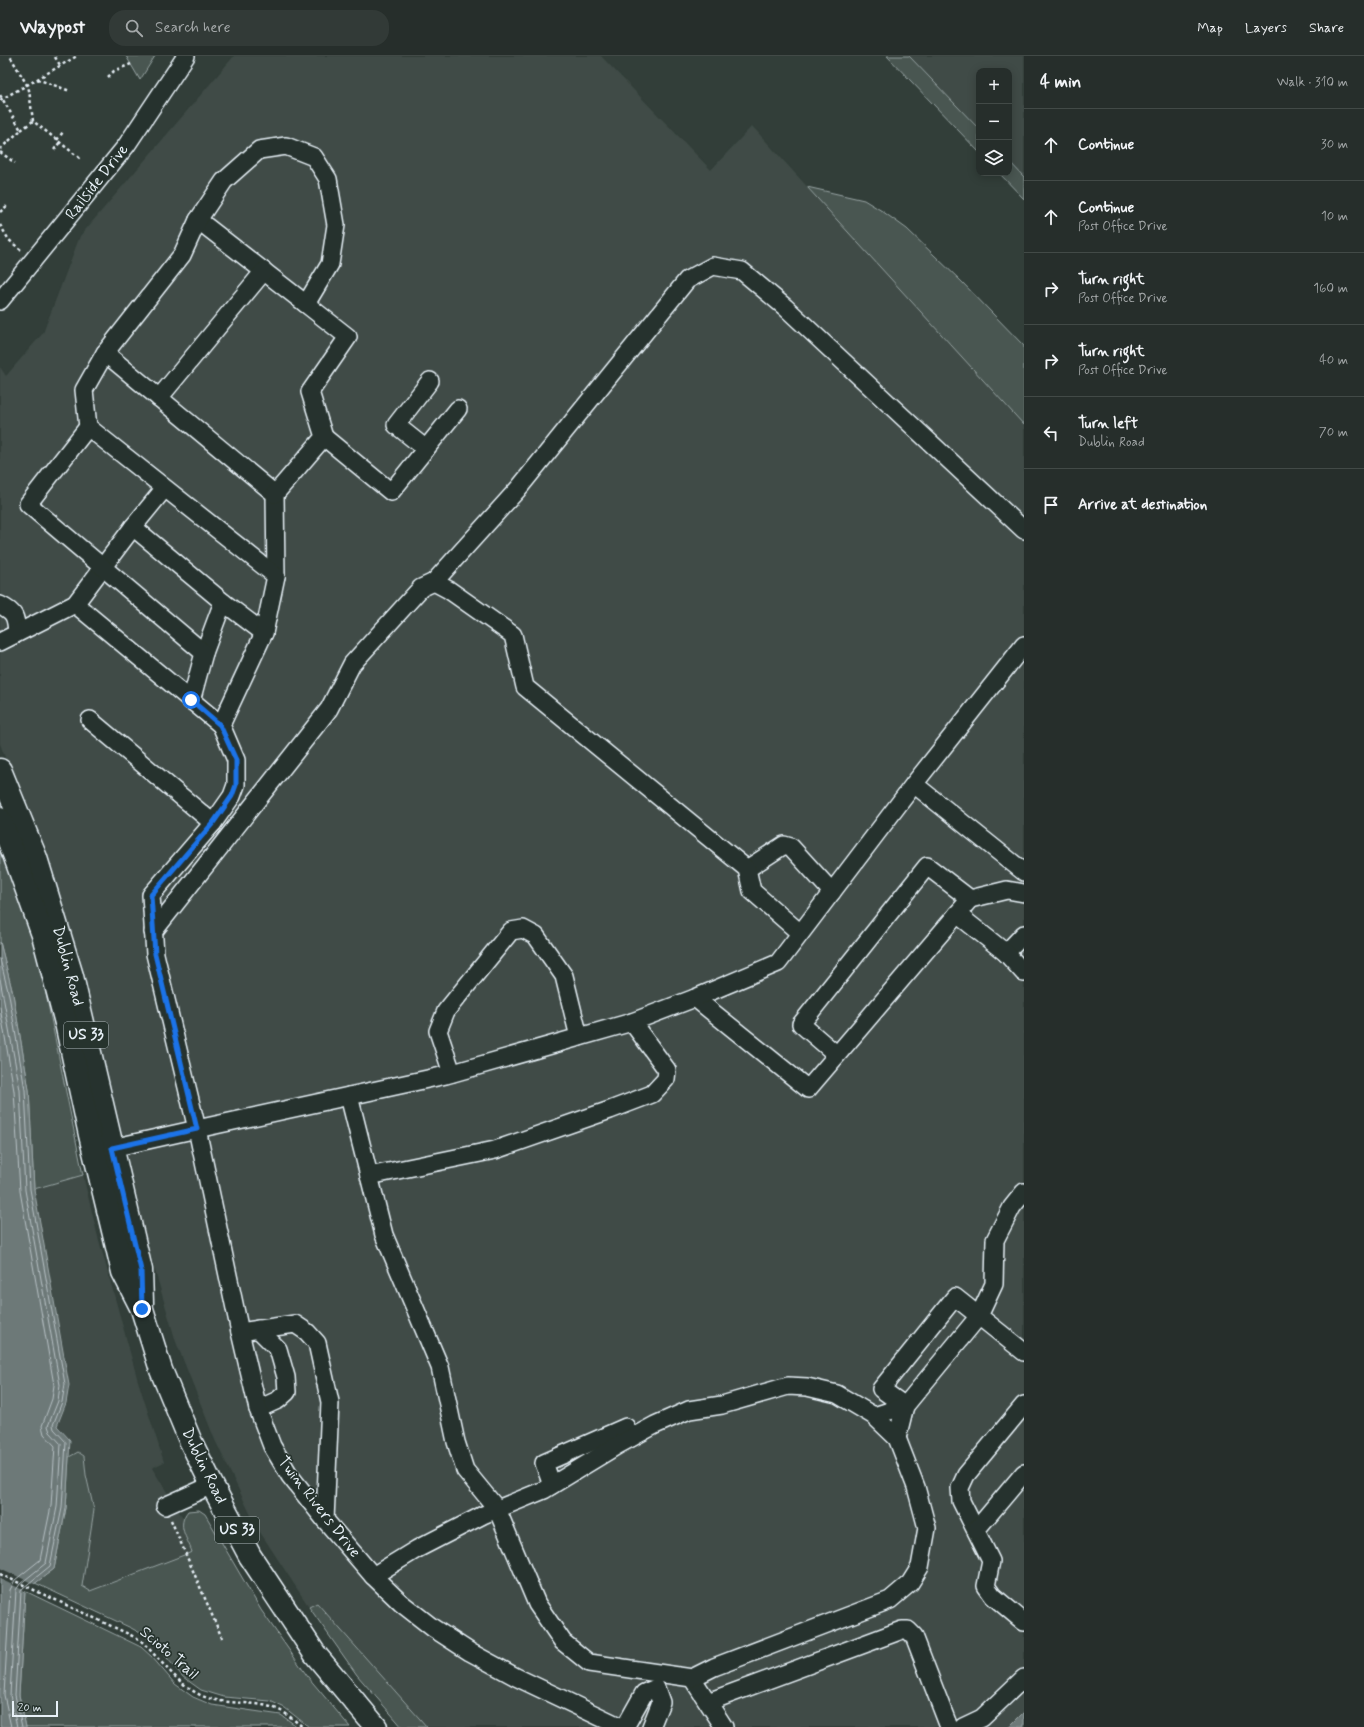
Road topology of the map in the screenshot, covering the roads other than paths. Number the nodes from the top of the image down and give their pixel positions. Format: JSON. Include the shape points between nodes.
{"nodes":[{"id":1,"x":186,"y":56,"type":"edge"},
{"id":2,"x":198,"y":220,"type":"junction"},
{"id":3,"x":264,"y":271,"type":"junction"},
{"id":4,"x":0,"y":301,"type":"edge"},
{"id":5,"x":306,"y":304,"type":"junction"},
{"id":6,"x":105,"y":353,"type":"junction"},
{"id":7,"x":430,"y":381,"type":"dead end"},
{"id":8,"x":159,"y":398,"type":"junction"},
{"id":9,"x":458,"y":409,"type":"dead end"},
{"id":10,"x":88,"y":427,"type":"junction"},
{"id":11,"x":324,"y":437,"type":"junction"},
{"id":12,"x":426,"y":450,"type":"junction"},
{"id":13,"x":164,"y":489,"type":"junction"},
{"id":14,"x":275,"y":494,"type":"junction"},
{"id":15,"x":133,"y":527,"type":"junction"},
{"id":16,"x":1024,"y":530,"type":"edge"},
{"id":17,"x":103,"y":567,"type":"junction"},
{"id":18,"x":276,"y":576,"type":"junction"},
{"id":19,"x":434,"y":582,"type":"junction"},
{"id":20,"x":223,"y":602,"type":"junction"},
{"id":21,"x":75,"y":604,"type":"junction"},
{"id":22,"x":0,"y":605,"type":"edge"},
{"id":23,"x":18,"y":633,"type":"junction"},
{"id":24,"x":264,"y":633,"type":"junction"},
{"id":25,"x":0,"y":642,"type":"edge"},
{"id":26,"x":1024,"y":645,"type":"edge"},
{"id":27,"x":204,"y":653,"type":"junction"},
{"id":28,"x":191,"y":700,"type":"junction"},
{"id":29,"x":90,"y":720,"type":"dead end"},
{"id":30,"x":220,"y":725,"type":"junction"},
{"id":31,"x":0,"y":770,"type":"edge"},
{"id":32,"x":914,"y":784,"type":"junction"},
{"id":33,"x":0,"y":819,"type":"edge"},
{"id":34,"x":213,"y":823,"type":"junction"},
{"id":35,"x":747,"y":869,"type":"junction"},
{"id":36,"x":1024,"y":872,"type":"edge"},
{"id":37,"x":832,"y":892,"type":"junction"},
{"id":38,"x":1024,"y":893,"type":"edge"},
{"id":39,"x":970,"y":899,"type":"junction"},
{"id":40,"x":957,"y":914,"type":"junction"},
{"id":41,"x":154,"y":932,"type":"junction"},
{"id":42,"x":800,"y":933,"type":"junction"},
{"id":43,"x":1024,"y":934,"type":"edge"},
{"id":44,"x":1006,"y":953,"type":"junction"},
{"id":45,"x":1024,"y":973,"type":"edge"},
{"id":46,"x":694,"y":998,"type":"junction"},
{"id":47,"x":632,"y":1022,"type":"junction"},
{"id":48,"x":579,"y":1037,"type":"junction"},
{"id":49,"x":837,"y":1055,"type":"junction"},
{"id":50,"x":452,"y":1073,"type":"junction"},
{"id":51,"x":349,"y":1096,"type":"junction"},
{"id":52,"x":197,"y":1129,"type":"junction"},
{"id":53,"x":112,"y":1148,"type":"junction"},
{"id":54,"x":369,"y":1176,"type":"junction"},
{"id":55,"x":1024,"y":1192,"type":"edge"},
{"id":56,"x":142,"y":1309,"type":"junction"},
{"id":57,"x":979,"y":1316,"type":"junction"},
{"id":58,"x":258,"y":1329,"type":"junction"},
{"id":59,"x":240,"y":1332,"type":"junction"},
{"id":60,"x":1024,"y":1352,"type":"edge"},
{"id":61,"x":1024,"y":1405,"type":"edge"},
{"id":62,"x":905,"y":1406,"type":"junction"},
{"id":63,"x":258,"y":1409,"type":"junction"},
{"id":64,"x":874,"y":1416,"type":"junction"},
{"id":65,"x":631,"y":1438,"type":"junction"},
{"id":66,"x":897,"y":1438,"type":"junction"},
{"id":67,"x":1024,"y":1473,"type":"edge"},
{"id":68,"x":212,"y":1485,"type":"junction"},
{"id":69,"x":552,"y":1485,"type":"junction"},
{"id":70,"x":165,"y":1506,"type":"road end"},
{"id":71,"x":497,"y":1509,"type":"junction"},
{"id":72,"x":325,"y":1520,"type":"junction"},
{"id":73,"x":976,"y":1530,"type":"junction"},
{"id":74,"x":373,"y":1576,"type":"junction"},
{"id":75,"x":1024,"y":1622,"type":"edge"},
{"id":76,"x":692,"y":1678,"type":"junction"},
{"id":77,"x":1024,"y":1678,"type":"edge"},
{"id":78,"x":658,"y":1681,"type":"junction"},
{"id":79,"x":708,"y":1702,"type":"junction"},
{"id":80,"x":376,"y":1727,"type":"edge"},
{"id":81,"x":621,"y":1727,"type":"edge"},
{"id":82,"x":625,"y":1727,"type":"edge"},
{"id":83,"x":651,"y":1727,"type":"edge"},
{"id":84,"x":724,"y":1727,"type":"edge"},
{"id":85,"x":949,"y":1727,"type":"edge"},
{"id":86,"x":963,"y":1727,"type":"edge"}],
"edges":[{"from":1,"to":4,"type":"street","name":"Railside Drive","via":[[126,146]]},
{"from":2,"to":3,"type":"street"},
{"from":2,"to":5,"type":"street","via":[[224,181],[259,150],[286,146],[314,157],[328,179],[336,225],[330,264]]},
{"from":2,"to":6,"type":"street","via":[[182,255]]},
{"from":3,"to":5,"type":"street"},
{"from":3,"to":8,"type":"street"},
{"from":5,"to":11,"type":"street","via":[[348,337],[310,392]]},
{"from":6,"to":8,"type":"street"},
{"from":6,"to":10,"type":"street","via":[[84,390]]},
{"from":7,"to":12,"type":"street","via":[[396,425]]},
{"from":8,"to":14,"type":"street"},
{"from":9,"to":12,"type":"street"},
{"from":10,"to":13,"type":"street"},
{"from":10,"to":17,"type":"street","via":[[28,504]]},
{"from":11,"to":12,"type":"street","via":[[391,492]]},
{"from":11,"to":14,"type":"street"},
{"from":13,"to":15,"type":"street"},
{"from":13,"to":18,"type":"street"},
{"from":14,"to":18,"type":"street"},
{"from":15,"to":17,"type":"street"},
{"from":15,"to":20,"type":"street"},
{"from":16,"to":19,"type":"street","via":[[785,307],[742,271],[713,266],[687,280],[518,489]]},
{"from":17,"to":21,"type":"street"},
{"from":17,"to":27,"type":"street"},
{"from":18,"to":24,"type":"street"},
{"from":19,"to":35,"type":"street","via":[[513,635],[525,687]]},
{"from":19,"to":41,"type":"street","via":[[422,588],[352,664],[329,709]]},
{"from":20,"to":24,"type":"street"},
{"from":20,"to":27,"type":"street"},
{"from":21,"to":23,"type":"street"},
{"from":21,"to":28,"type":"street"},
{"from":22,"to":23,"type":"street","via":[[10,610],[16,620]]},
{"from":23,"to":25,"type":"street"},
{"from":24,"to":30,"type":"street"},
{"from":26,"to":32,"type":"street"},
{"from":27,"to":28,"type":"street"},
{"from":28,"to":30,"type":"street"},
{"from":29,"to":34,"type":"street"},
{"from":30,"to":34,"type":"street","name":"Twin Rivers Drive","via":[[236,760],[236,785],[232,796]]},
{"from":31,"to":53,"type":"main road","name":"Dublin Road","number":"US 33","via":[[36,858],[72,976]]},
{"from":32,"to":36,"type":"street"},
{"from":32,"to":37,"type":"street"},
{"from":33,"to":56,"type":"main road","name":"Dublin Road","number":"US 33","via":[[43,935],[66,1023],[123,1272]]},
{"from":34,"to":41,"type":"street","name":"Twin Rivers Drive","via":[[151,895]]},
{"from":35,"to":37,"type":"street","via":[[784,845],[791,847]]},
{"from":35,"to":42,"type":"street","via":[[752,891]]},
{"from":37,"to":42,"type":"street"},
{"from":38,"to":39,"type":"street","via":[[1007,890]]},
{"from":39,"to":40,"type":"street"},
{"from":39,"to":49,"type":"street","via":[[927,866],[801,1024]]},
{"from":40,"to":44,"type":"street"},
{"from":40,"to":49,"type":"street"},
{"from":41,"to":52,"type":"street","name":"Twin Rivers Drive","via":[[155,954]]},
{"from":42,"to":46,"type":"street","via":[[778,963]]},
{"from":43,"to":44,"type":"street"},
{"from":44,"to":45,"type":"street"},
{"from":46,"to":47,"type":"street"},
{"from":46,"to":49,"type":"street","via":[[808,1089]]},
{"from":47,"to":48,"type":"street"},
{"from":47,"to":54,"type":"street","via":[[667,1070],[666,1079],[652,1094],[495,1150]]},
{"from":48,"to":50,"type":"street"},
{"from":48,"to":50,"type":"street","via":[[564,976],[536,936],[523,929],[512,931],[446,1011],[438,1031]]},
{"from":50,"to":51,"type":"street"},
{"from":51,"to":52,"type":"street"},
{"from":51,"to":54,"type":"street"},
{"from":52,"to":53,"type":"street"},
{"from":52,"to":59,"type":"street","name":"Twin Rivers Drive"},
{"from":53,"to":56,"type":"main road","name":"Dublin Road","number":"US 33","via":[[141,1270]]},
{"from":54,"to":71,"type":"street","via":[[384,1236],[440,1367],[456,1442],[465,1470]]},
{"from":55,"to":57,"type":"street","via":[[1012,1207],[995,1240],[994,1284]]},
{"from":56,"to":68,"type":"main road","name":"Dublin Road","number":"US 33","via":[[161,1370]]},
{"from":57,"to":60,"type":"street"},
{"from":57,"to":62,"type":"street"},
{"from":57,"to":62,"type":"street","via":[[955,1297],[881,1389]]},
{"from":58,"to":59,"type":"street"},
{"from":58,"to":63,"type":"street","via":[[278,1349],[286,1377],[286,1392],[278,1400]]},
{"from":58,"to":72,"type":"street","via":[[295,1324],[317,1343],[330,1402]]},
{"from":59,"to":63,"type":"street","name":"Twin Rivers Drive"},
{"from":61,"to":73,"type":"street","via":[[966,1475],[960,1488],[961,1501]]},
{"from":62,"to":64,"type":"street"},
{"from":62,"to":66,"type":"street"},
{"from":63,"to":72,"type":"street","name":"Twin Rivers Drive","via":[[272,1446],[290,1476]]},
{"from":64,"to":65,"type":"street","via":[[837,1394],[788,1386],[722,1405],[689,1410]]},
{"from":64,"to":66,"type":"street"},
{"from":65,"to":69,"type":"street"},
{"from":65,"to":69,"type":"street","via":[[626,1427],[544,1463]]},
{"from":66,"to":76,"type":"street","via":[[916,1487],[927,1528],[920,1566],[910,1583],[890,1600],[714,1667]]},
{"from":67,"to":73,"type":"street"},
{"from":68,"to":70,"type":"street"},
{"from":68,"to":80,"type":"main road","name":"Dublin Road","number":"US 33","via":[[250,1556],[294,1624],[315,1654]]},
{"from":69,"to":71,"type":"street"},
{"from":71,"to":74,"type":"street","via":[[417,1549]]},
{"from":71,"to":78,"type":"street","via":[[537,1604],[562,1642],[589,1664]]},
{"from":72,"to":74,"type":"street","name":"Twin Rivers Drive"},
{"from":73,"to":75,"type":"street","via":[[991,1561],[986,1586],[993,1596]]},
{"from":74,"to":81,"type":"street","name":"Twin Rivers Drive","via":[[401,1603],[470,1652]]},
{"from":76,"to":78,"type":"street"},
{"from":76,"to":79,"type":"street"},
{"from":77,"to":86,"type":"street","via":[[982,1718]]},
{"from":78,"to":82,"type":"street","via":[[644,1693]]},
{"from":78,"to":83,"type":"street","via":[[661,1702]]},
{"from":79,"to":84,"type":"street"},
{"from":79,"to":85,"type":"street","via":[[902,1630],[908,1630],[914,1636]]}]}
